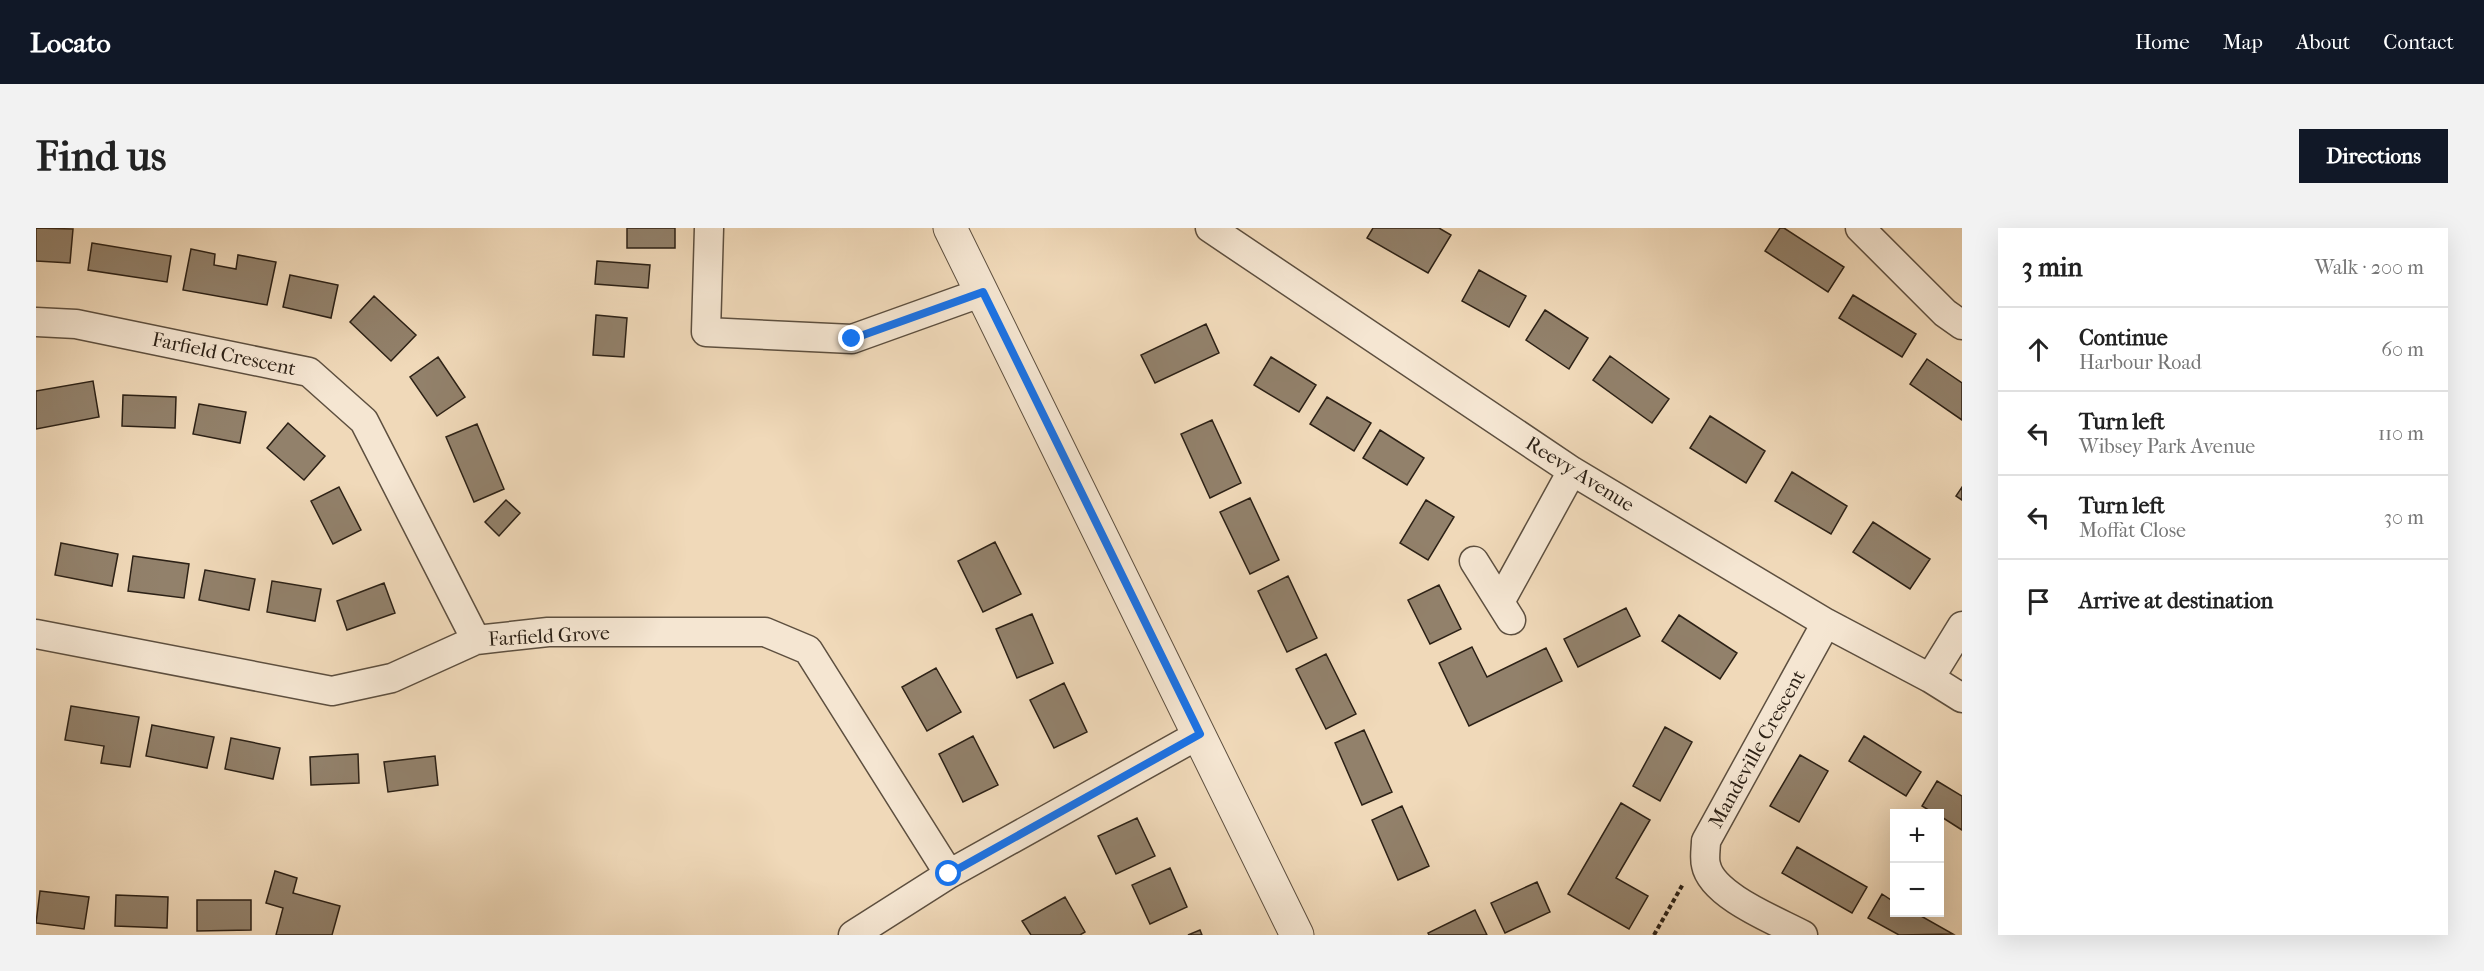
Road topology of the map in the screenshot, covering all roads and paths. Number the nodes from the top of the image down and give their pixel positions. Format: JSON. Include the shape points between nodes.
{"nodes":[{"id":1,"x":709,"y":228,"type":"edge"},
{"id":2,"x":950,"y":228,"type":"edge"},
{"id":3,"x":1212,"y":228,"type":"edge"},
{"id":4,"x":1860,"y":228,"type":"edge"},
{"id":5,"x":983,"y":292,"type":"junction"},
{"id":6,"x":36,"y":322,"type":"edge"},
{"id":7,"x":1962,"y":325,"type":"edge"},
{"id":8,"x":1572,"y":471,"type":"junction"},
{"id":9,"x":1473,"y":561,"type":"dead end"},
{"id":10,"x":1826,"y":623,"type":"junction"},
{"id":11,"x":1962,"y":626,"type":"edge"},
{"id":12,"x":36,"y":634,"type":"edge"},
{"id":13,"x":476,"y":640,"type":"junction"},
{"id":14,"x":1929,"y":678,"type":"junction"},
{"id":15,"x":1962,"y":698,"type":"edge"},
{"id":16,"x":1200,"y":734,"type":"junction"},
{"id":17,"x":949,"y":874,"type":"junction"},
{"id":18,"x":865,"y":932,"type":"edge"},
{"id":19,"x":1297,"y":935,"type":"edge"},
{"id":20,"x":1803,"y":935,"type":"edge"}],
"edges":[{"from":1,"to":5,"type":"street","via":[[706,332],[852,339]]},
{"from":2,"to":5,"type":"street"},
{"from":3,"to":8,"type":"street","name":"Reevy Avenue"},
{"from":4,"to":7,"type":"street","via":[[1945,313]]},
{"from":5,"to":16,"type":"street"},
{"from":6,"to":13,"type":"street","name":"Farfield Crescent","via":[[76,324],[309,372],[364,421]]},
{"from":8,"to":9,"type":"street","via":[[1505,611]]},
{"from":8,"to":10,"type":"street","name":"Reevy Avenue"},
{"from":10,"to":14,"type":"street","name":"Reevy Avenue"},
{"from":10,"to":20,"type":"street","name":"Mandeville Crescent","via":[[1706,841],[1706,865],[1714,882],[1728,894]]},
{"from":11,"to":14,"type":"street"},
{"from":12,"to":13,"type":"street","name":"Farfield Grove","via":[[332,691],[392,678]]},
{"from":13,"to":17,"type":"street","name":"Farfield Grove","via":[[548,632],[765,632],[808,650]]},
{"from":14,"to":15,"type":"street","name":"Reevy Avenue"},
{"from":16,"to":17,"type":"street"},
{"from":16,"to":19,"type":"street"},
{"from":17,"to":18,"type":"street"}]}
